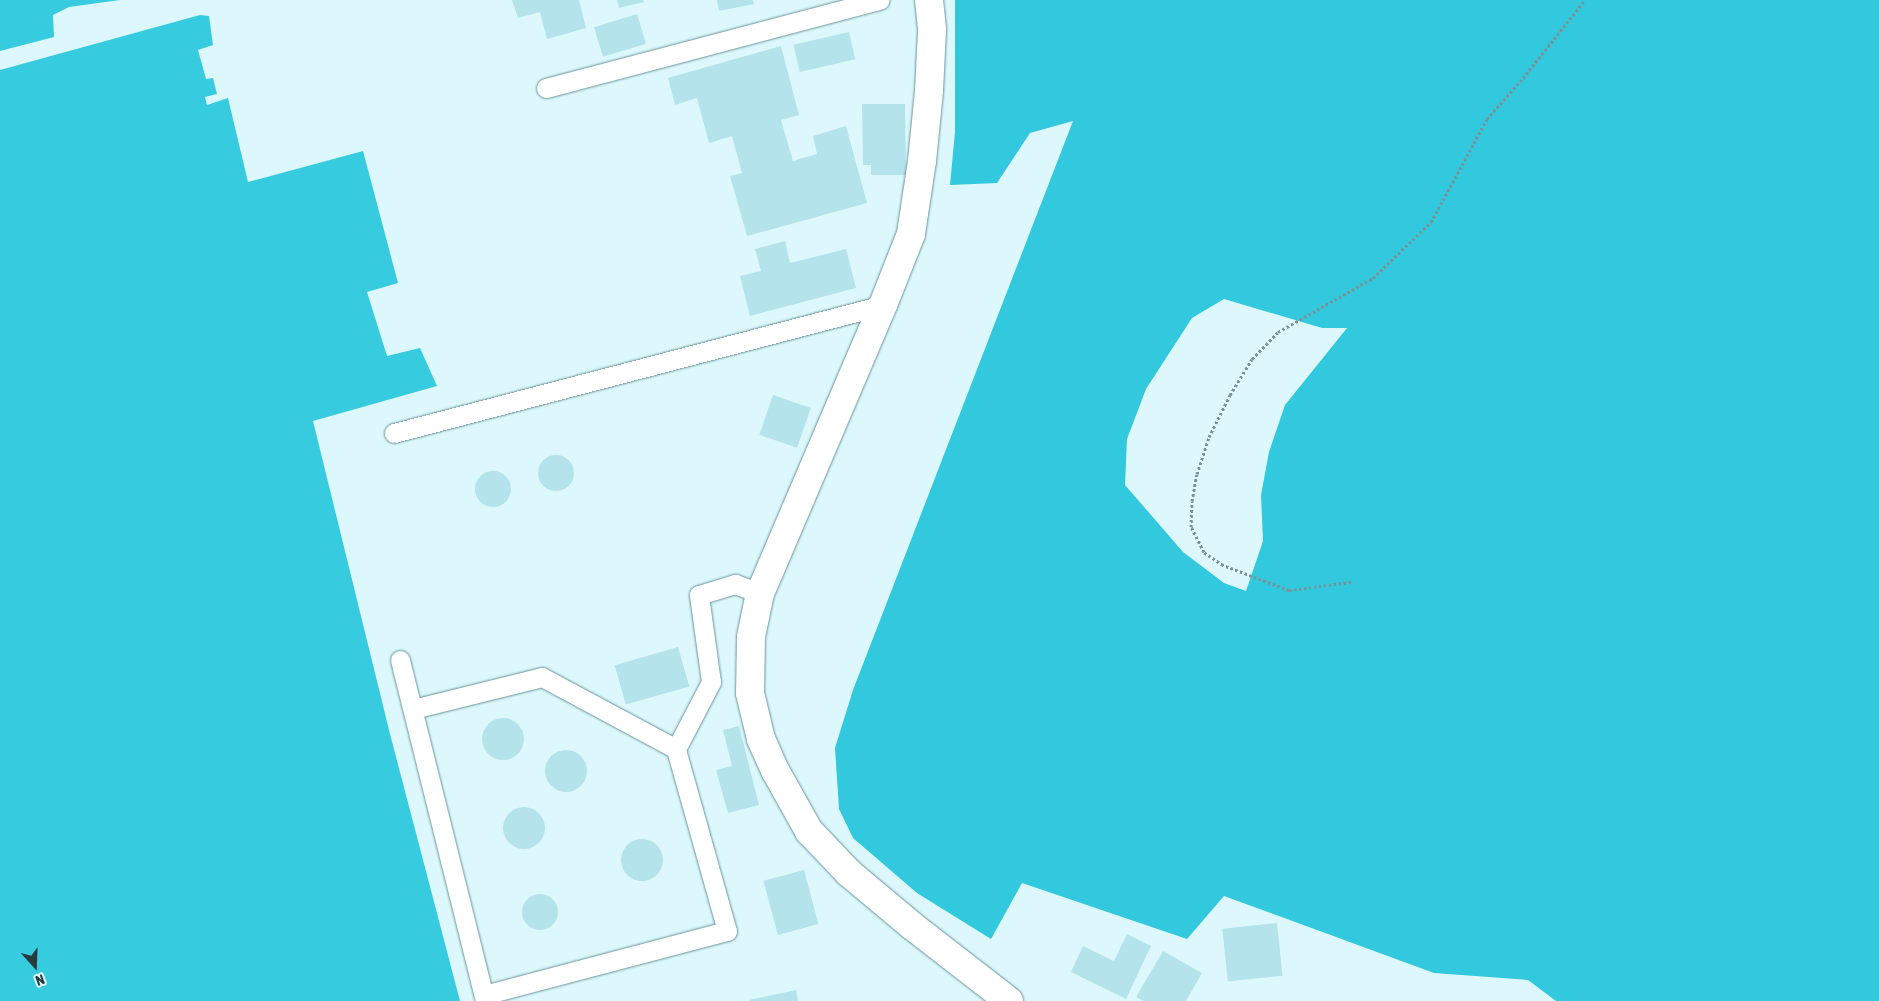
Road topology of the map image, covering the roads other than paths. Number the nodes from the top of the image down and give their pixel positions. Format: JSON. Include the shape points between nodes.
{"nodes":[{"id":1,"x":880,"y":0,"type":"edge"},
{"id":2,"x":929,"y":0,"type":"edge"},
{"id":3,"x":546,"y":88,"type":"dead end"},
{"id":4,"x":883,"y":305,"type":"junction"},
{"id":5,"x":394,"y":433,"type":"dead end"},
{"id":6,"x":760,"y":593,"type":"junction"},
{"id":7,"x":400,"y":660,"type":"dead end"},
{"id":8,"x":413,"y":709,"type":"junction"},
{"id":9,"x":676,"y":749,"type":"junction"},
{"id":10,"x":485,"y":998,"type":"edge"},
{"id":11,"x":1009,"y":1001,"type":"edge"}],
"edges":[{"from":1,"to":3,"type":"lane"},
{"from":2,"to":4,"type":"street","via":[[931,56],[922,161],[911,234]]},
{"from":4,"to":5,"type":"lane"},
{"from":4,"to":6,"type":"street"},
{"from":6,"to":9,"type":"lane","via":[[735,584],[699,595],[712,682]]},
{"from":6,"to":11,"type":"street","via":[[751,637],[750,692],[761,739],[809,831],[849,874]]},
{"from":7,"to":8,"type":"lane"},
{"from":8,"to":9,"type":"lane","via":[[542,677]]},
{"from":8,"to":10,"type":"lane"},
{"from":9,"to":10,"type":"lane","via":[[727,931]]}]}
